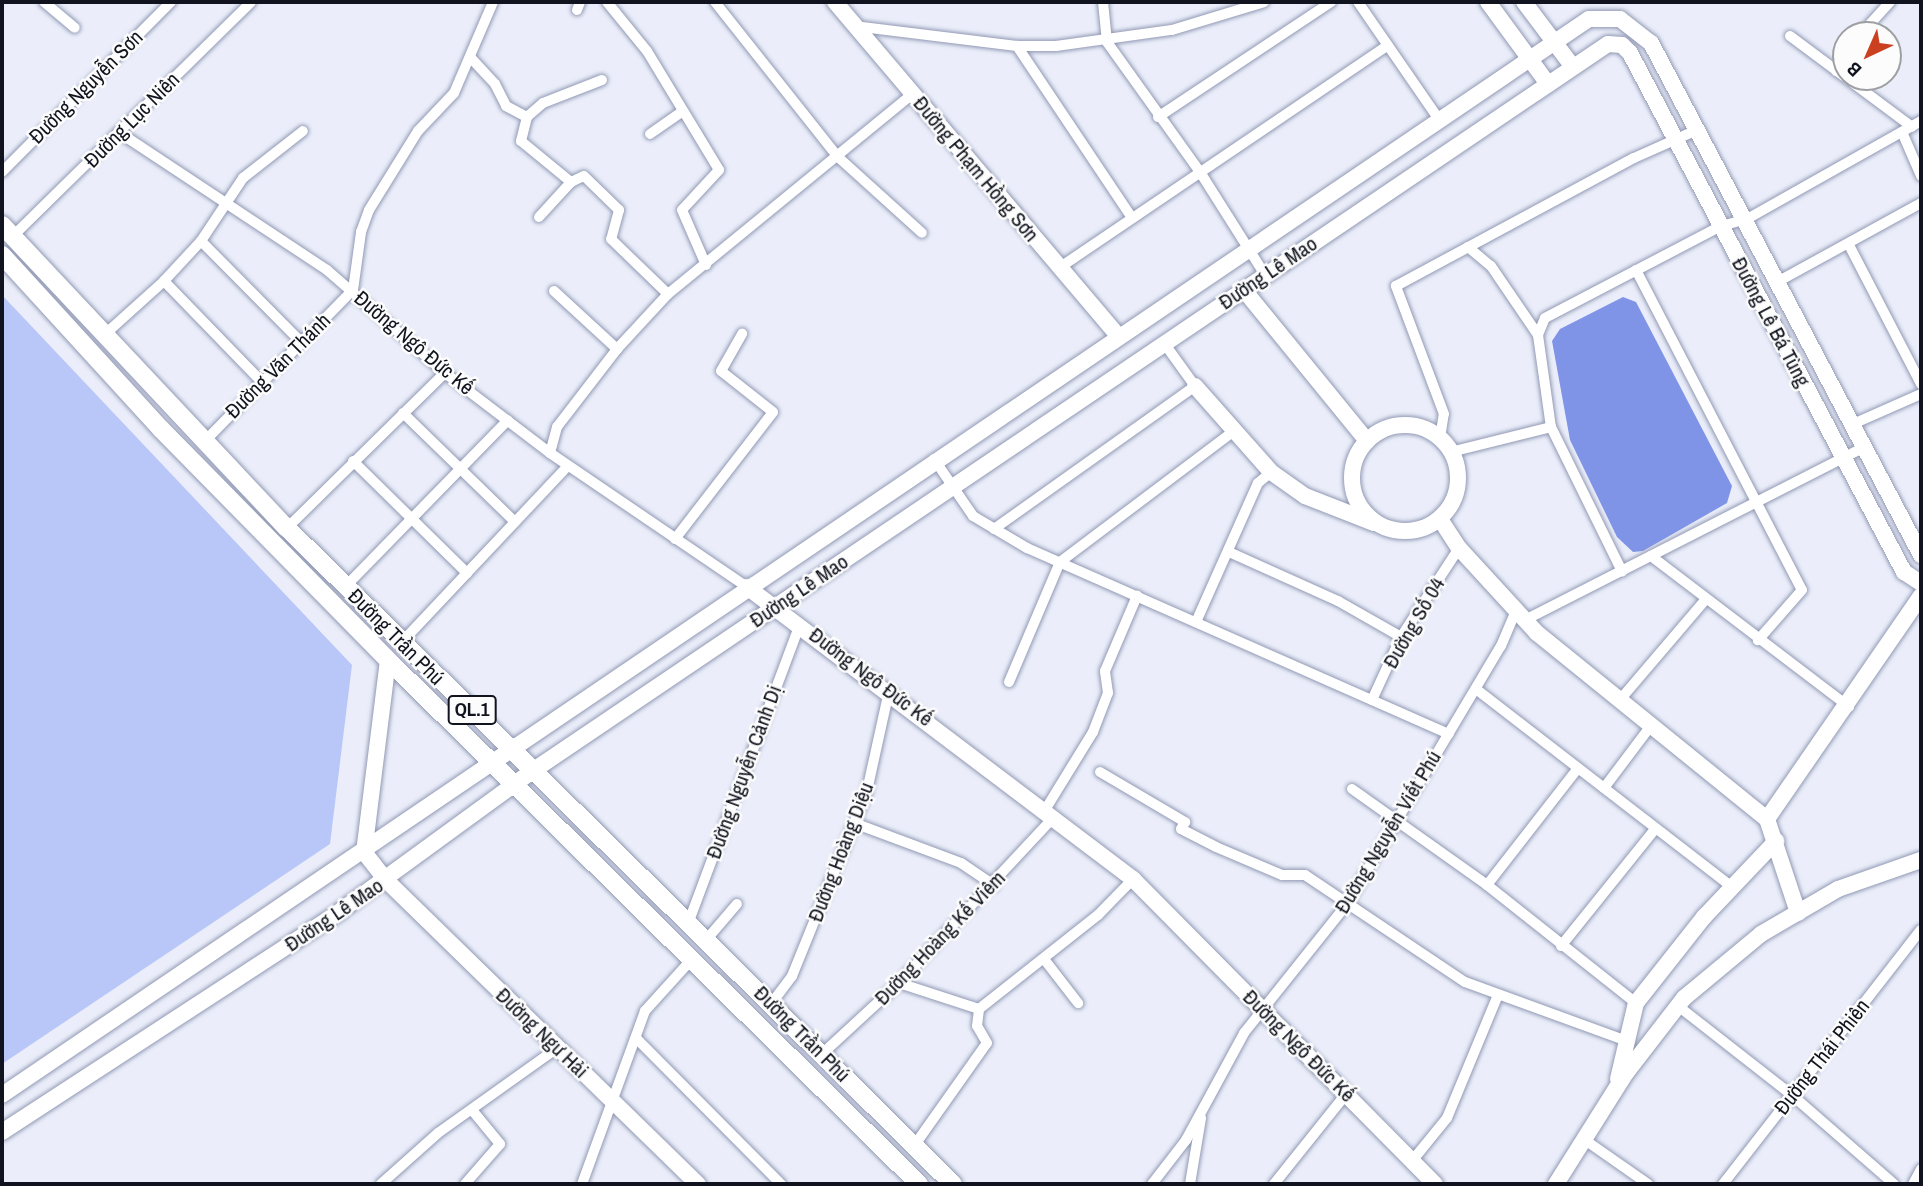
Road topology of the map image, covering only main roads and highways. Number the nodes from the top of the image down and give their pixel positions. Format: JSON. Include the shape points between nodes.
{"nodes":[{"id":1,"x":5,"y":236,"type":"edge"},
{"id":2,"x":2,"y":255,"type":"edge"},
{"id":3,"x":204,"y":442,"type":"junction"},
{"id":4,"x":190,"y":458,"type":"junction"},
{"id":5,"x":245,"y":485,"type":"junction"},
{"id":6,"x":230,"y":499,"type":"junction"},
{"id":7,"x":800,"y":1032,"type":"junction"},
{"id":8,"x":783,"y":1050,"type":"junction"},
{"id":9,"x":915,"y":1146,"type":"junction"},
{"id":10,"x":898,"y":1163,"type":"junction"},
{"id":11,"x":919,"y":1184,"type":"edge"},
{"id":12,"x":953,"y":1184,"type":"edge"}],
"edges":[{"from":1,"to":3,"type":"main road","name":"Đường Trần Phú","number":"QL.1"},
{"from":2,"to":4,"type":"main road","name":"Đường Trần Phú","number":"QL.1"},
{"from":3,"to":4,"type":"main road"},
{"from":3,"to":5,"type":"main road","name":"Đường Trần Phú","number":"QL.1"},
{"from":4,"to":6,"type":"main road","name":"Đường Trần Phú","number":"QL.1"},
{"from":5,"to":6,"type":"main road"},
{"from":5,"to":7,"type":"main road","name":"Đường Trần Phú","number":"QL.1"},
{"from":6,"to":8,"type":"main road","name":"Đường Trần Phú","number":"QL.1"},
{"from":7,"to":8,"type":"main road"},
{"from":7,"to":9,"type":"main road","name":"Đường Trần Phú","number":"QL.1"},
{"from":8,"to":10,"type":"main road","name":"Đường Trần Phú","number":"QL.1"},
{"from":9,"to":10,"type":"main road"},
{"from":9,"to":12,"type":"main road","name":"Đường Trần Phú","number":"QL.1"},
{"from":10,"to":11,"type":"main road","name":"Đường Trần Phú","number":"QL.1"}]}
